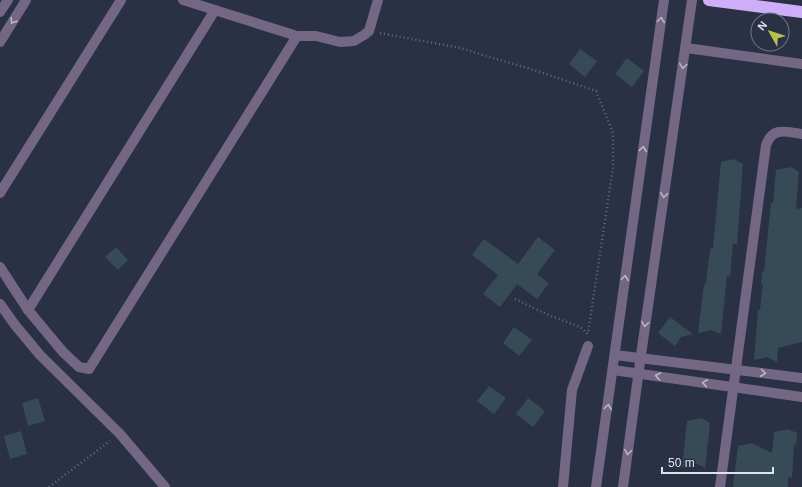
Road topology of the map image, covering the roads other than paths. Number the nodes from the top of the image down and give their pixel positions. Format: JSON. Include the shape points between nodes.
{"nodes":[{"id":1,"x":8,"y":0,"type":"edge"},
{"id":2,"x":26,"y":0,"type":"edge"},
{"id":3,"x":121,"y":0,"type":"edge"},
{"id":4,"x":183,"y":0,"type":"edge"},
{"id":5,"x":378,"y":0,"type":"edge"},
{"id":6,"x":664,"y":0,"type":"edge"},
{"id":7,"x":692,"y":0,"type":"edge"},
{"id":8,"x":709,"y":0,"type":"edge"},
{"id":9,"x":215,"y":10,"type":"junction"},
{"id":10,"x":0,"y":12,"type":"edge"},
{"id":11,"x":802,"y":12,"type":"edge"},
{"id":12,"x":298,"y":36,"type":"junction"},
{"id":13,"x":0,"y":42,"type":"edge"},
{"id":14,"x":686,"y":48,"type":"junction"},
{"id":15,"x":802,"y":64,"type":"edge"},
{"id":16,"x":802,"y":134,"type":"edge"},
{"id":17,"x":0,"y":193,"type":"edge"},
{"id":18,"x":0,"y":267,"type":"edge"},
{"id":19,"x":0,"y":304,"type":"edge"},
{"id":20,"x":28,"y":310,"type":"junction"},
{"id":21,"x":588,"y":346,"type":"road end"},
{"id":22,"x":615,"y":355,"type":"junction"},
{"id":23,"x":641,"y":358,"type":"junction"},
{"id":24,"x":736,"y":369,"type":"junction"},
{"id":25,"x":613,"y":370,"type":"junction"},
{"id":26,"x":639,"y":373,"type":"junction"},
{"id":27,"x":802,"y":378,"type":"edge"},
{"id":28,"x":733,"y":387,"type":"junction"},
{"id":29,"x":802,"y":397,"type":"edge"},
{"id":30,"x":165,"y":487,"type":"edge"},
{"id":31,"x":563,"y":487,"type":"edge"},
{"id":32,"x":596,"y":487,"type":"edge"},
{"id":33,"x":623,"y":487,"type":"edge"},
{"id":34,"x":720,"y":487,"type":"edge"}],
"edges":[{"from":1,"to":10,"type":"street"},
{"from":2,"to":13,"type":"street","one_way":true},
{"from":3,"to":17,"type":"street"},
{"from":4,"to":9,"type":"street"},
{"from":5,"to":12,"type":"street","via":[[369,31],[354,41],[340,42],[316,36]]},
{"from":22,"to":6,"type":"street","one_way":true},
{"from":7,"to":14,"type":"street"},
{"from":8,"to":11,"type":"highway"},
{"from":9,"to":12,"type":"street"},
{"from":9,"to":20,"type":"street"},
{"from":12,"to":20,"type":"street","via":[[89,369],[79,367],[63,352]]},
{"from":14,"to":15,"type":"street"},
{"from":14,"to":23,"type":"street","one_way":true},
{"from":16,"to":24,"type":"street","via":[[780,131],[772,135],[766,145]]},
{"from":18,"to":20,"type":"street"},
{"from":19,"to":30,"type":"street","via":[[40,355],[120,434]]},
{"from":21,"to":31,"type":"street","via":[[572,390]]},
{"from":22,"to":23,"type":"street"},
{"from":22,"to":25,"type":"street"},
{"from":23,"to":24,"type":"street"},
{"from":23,"to":26,"type":"street"},
{"from":24,"to":27,"type":"street","one_way":true},
{"from":24,"to":28,"type":"street"},
{"from":25,"to":26,"type":"street"},
{"from":32,"to":25,"type":"street","one_way":true},
{"from":28,"to":26,"type":"street","one_way":true},
{"from":26,"to":33,"type":"street","one_way":true},
{"from":28,"to":29,"type":"street"},
{"from":28,"to":34,"type":"street"}]}
